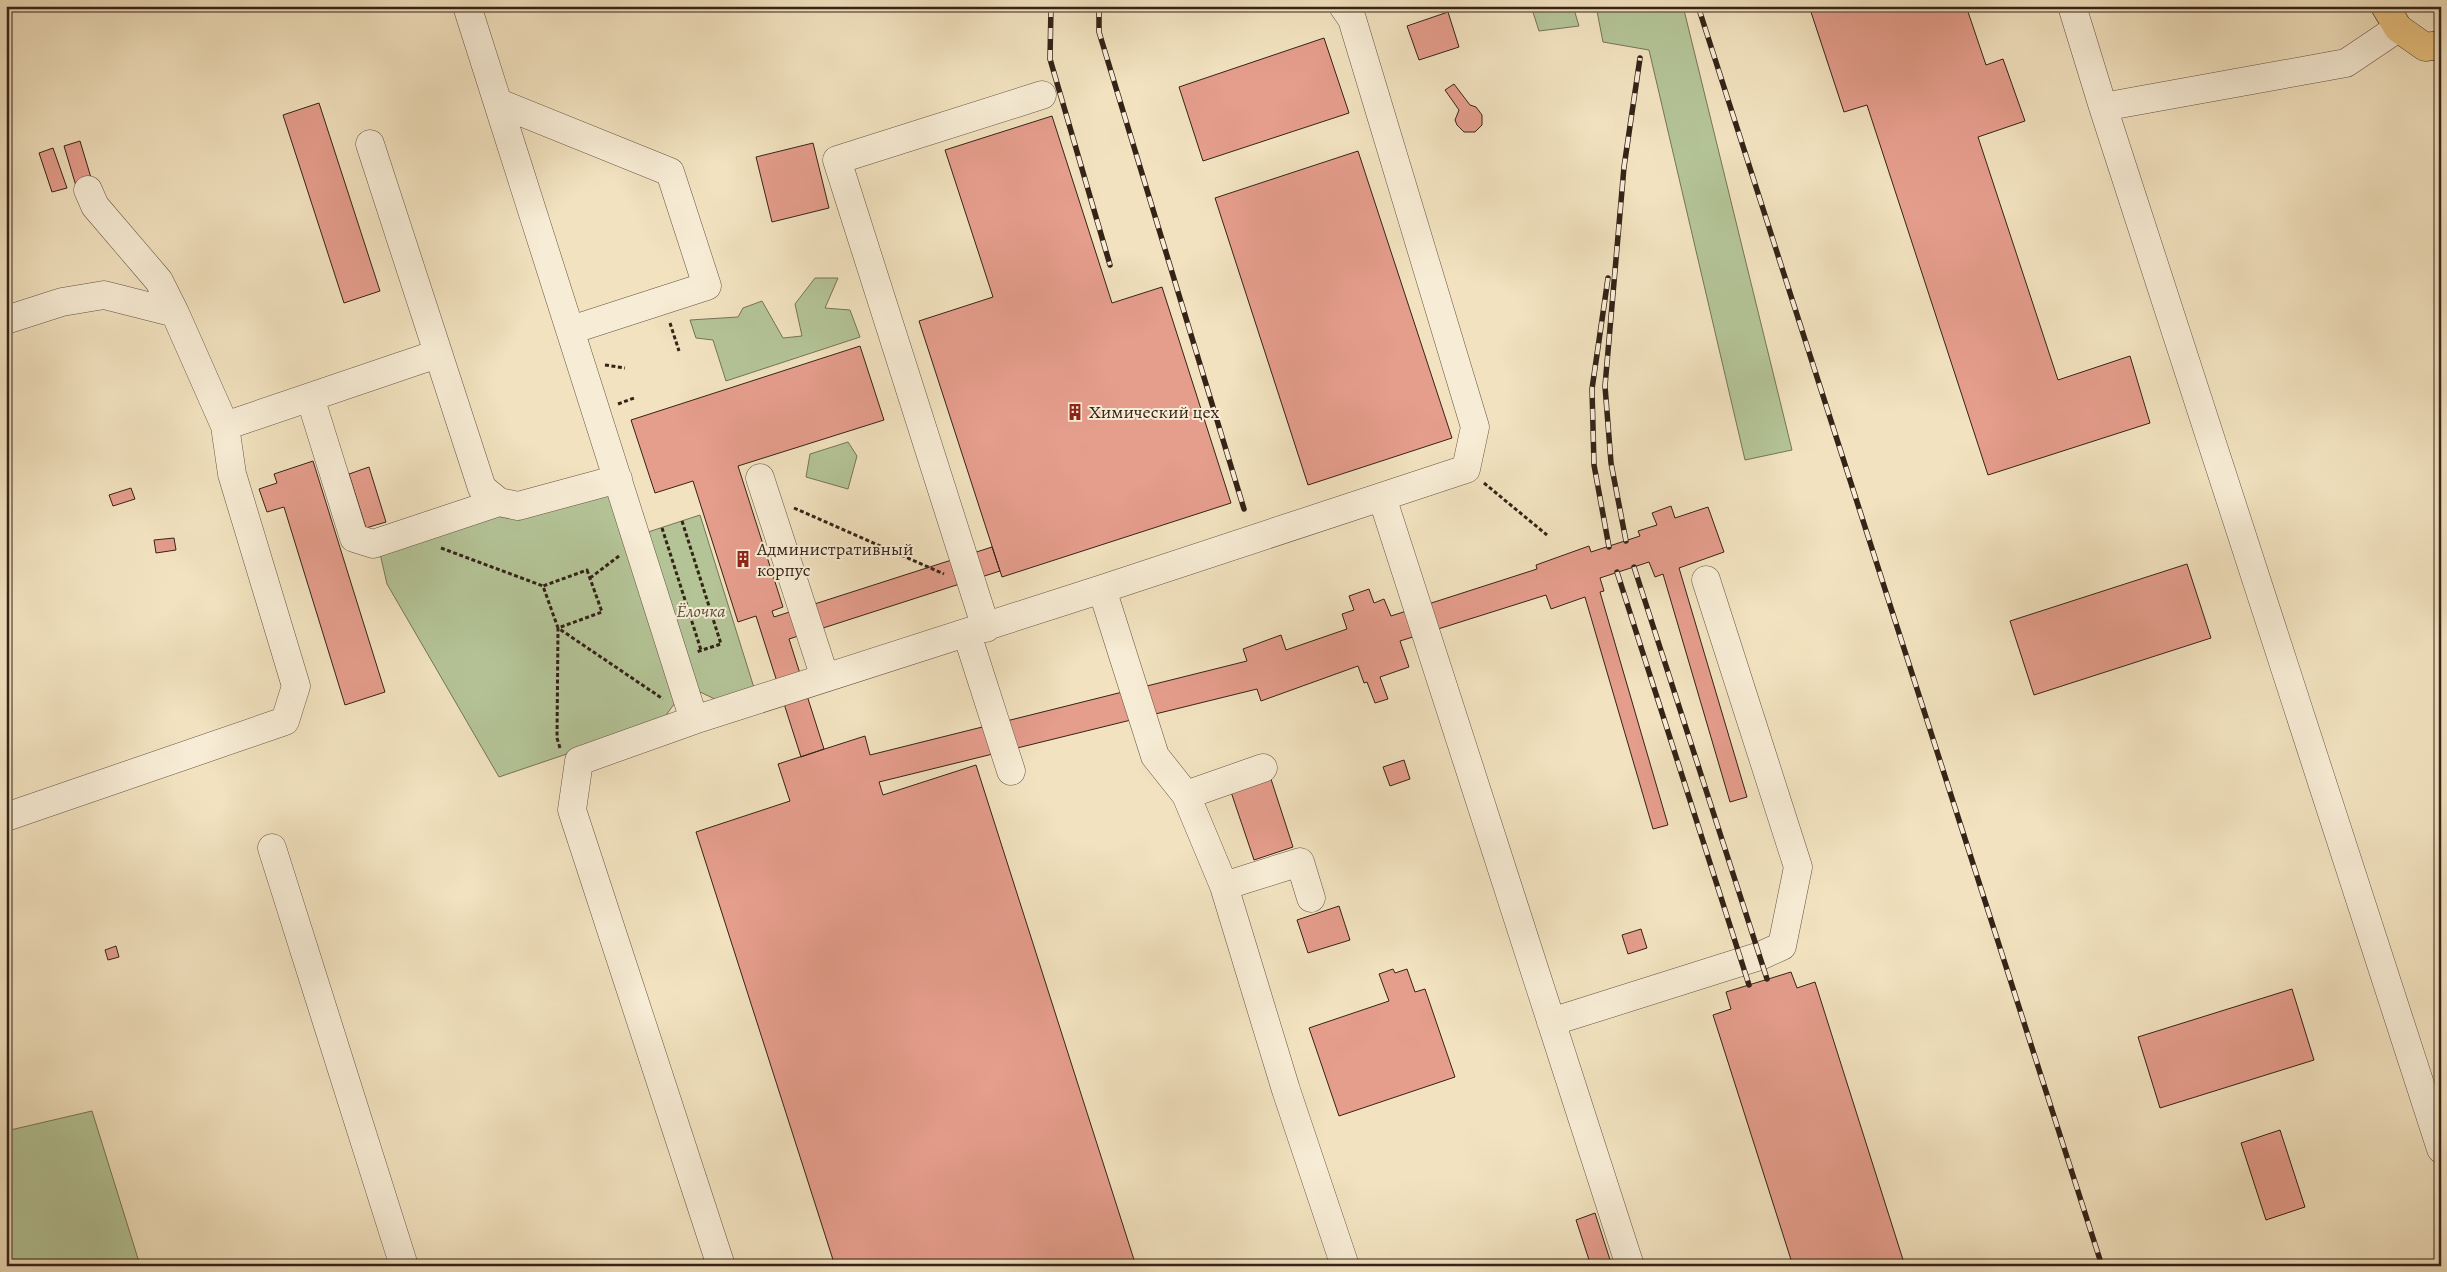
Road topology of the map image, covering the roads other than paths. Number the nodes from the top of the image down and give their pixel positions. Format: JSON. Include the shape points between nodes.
{"nodes":[{"id":1,"x":467,"y":6,"type":"edge"},
{"id":2,"x":1343,"y":6,"type":"edge"},
{"id":3,"x":2072,"y":6,"type":"edge"},
{"id":4,"x":2391,"y":17,"type":"edge"},
{"id":5,"x":2441,"y":45,"type":"edge"},
{"id":6,"x":1042,"y":95,"type":"dead end"},
{"id":7,"x":499,"y":103,"type":"junction"},
{"id":8,"x":2103,"y":107,"type":"junction"},
{"id":9,"x":370,"y":144,"type":"dead end"},
{"id":10,"x":88,"y":190,"type":"dead end"},
{"id":11,"x":175,"y":313,"type":"junction"},
{"id":12,"x":6,"y":320,"type":"edge"},
{"id":13,"x":571,"y":330,"type":"junction"},
{"id":14,"x":437,"y":354,"type":"junction"},
{"id":15,"x":310,"y":397,"type":"junction"},
{"id":16,"x":225,"y":426,"type":"junction"},
{"id":17,"x":618,"y":479,"type":"junction"},
{"id":18,"x":763,"y":487,"type":"road end"},
{"id":19,"x":1382,"y":497,"type":"junction"},
{"id":20,"x":499,"y":502,"type":"junction"},
{"id":21,"x":1706,"y":580,"type":"dead end"},
{"id":22,"x":1102,"y":589,"type":"junction"},
{"id":23,"x":976,"y":631,"type":"junction"},
{"id":24,"x":825,"y":678,"type":"junction"},
{"id":25,"x":694,"y":720,"type":"junction"},
{"id":26,"x":1263,"y":768,"type":"dead end"},
{"id":27,"x":1011,"y":771,"type":"dead end"},
{"id":28,"x":1186,"y":795,"type":"junction"},
{"id":29,"x":6,"y":818,"type":"edge"},
{"id":30,"x":272,"y":848,"type":"dead end"},
{"id":31,"x":1224,"y":886,"type":"junction"},
{"id":32,"x":1311,"y":898,"type":"dead end"},
{"id":33,"x":1552,"y":1022,"type":"junction"},
{"id":34,"x":2441,"y":1148,"type":"edge"},
{"id":35,"x":404,"y":1266,"type":"edge"},
{"id":36,"x":721,"y":1266,"type":"edge"},
{"id":37,"x":1345,"y":1266,"type":"edge"},
{"id":38,"x":1630,"y":1266,"type":"edge"}],
"edges":[{"from":1,"to":7,"type":"street"},
{"from":2,"to":19,"type":"street","via":[[1352,19],[1475,427],[1466,469]]},
{"from":3,"to":8,"type":"street"},
{"from":4,"to":5,"type":"main road","via":[[2425,47]]},
{"from":4,"to":8,"type":"street","via":[[2346,63]]},
{"from":6,"to":23,"type":"street","via":[[837,160],[973,588]]},
{"from":7,"to":13,"type":"street"},
{"from":7,"to":13,"type":"street","via":[[670,172],[707,286]]},
{"from":8,"to":34,"type":"street"},
{"from":9,"to":14,"type":"street"},
{"from":10,"to":11,"type":"street","via":[[95,206],[159,281]]},
{"from":11,"to":12,"type":"street","via":[[104,295],[62,302]]},
{"from":11,"to":16,"type":"street"},
{"from":13,"to":17,"type":"street"},
{"from":14,"to":15,"type":"street"},
{"from":14,"to":20,"type":"street","via":[[482,488]]},
{"from":15,"to":16,"type":"street"},
{"from":15,"to":20,"type":"street","via":[[354,538],[373,544]]},
{"from":16,"to":29,"type":"street","via":[[232,474],[296,686],[285,721]]},
{"from":17,"to":20,"type":"street","via":[[518,506]]},
{"from":17,"to":25,"type":"street"},
{"from":18,"to":24,"type":"street"},
{"from":19,"to":22,"type":"street"},
{"from":19,"to":33,"type":"street"},
{"from":21,"to":33,"type":"street","via":[[1798,867],[1782,946],[1760,956]]},
{"from":22,"to":23,"type":"street"},
{"from":22,"to":28,"type":"street","via":[[1155,756]]},
{"from":23,"to":24,"type":"street"},
{"from":23,"to":27,"type":"street"},
{"from":24,"to":25,"type":"street"},
{"from":25,"to":36,"type":"street","via":[[579,761],[572,810]]},
{"from":26,"to":28,"type":"street"},
{"from":28,"to":31,"type":"street"},
{"from":30,"to":35,"type":"street"},
{"from":31,"to":32,"type":"street","via":[[1300,862]]},
{"from":31,"to":37,"type":"street","via":[[1286,1090]]},
{"from":33,"to":38,"type":"street"}]}
